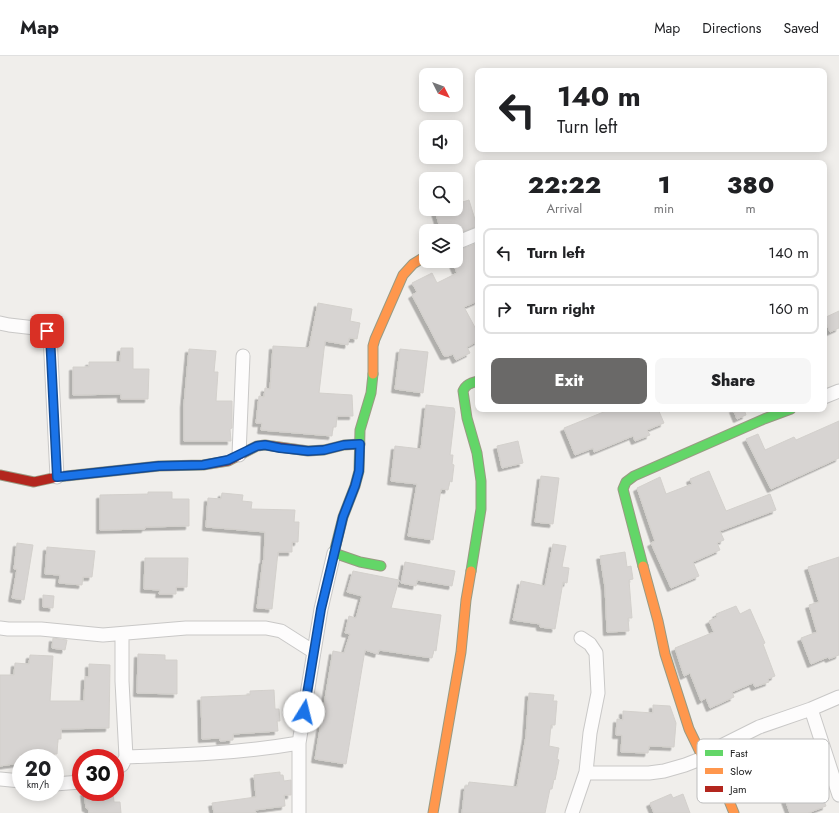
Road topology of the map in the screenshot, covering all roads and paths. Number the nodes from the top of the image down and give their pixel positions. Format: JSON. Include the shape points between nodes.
{"nodes":[{"id":1,"x":475,"y":235,"type":"edge"},
{"id":2,"x":463,"y":240,"type":"edge"},
{"id":3,"x":419,"y":260,"type":"edge"},
{"id":4,"x":0,"y":323,"type":"edge"},
{"id":5,"x":242,"y":356,"type":"dead end"},
{"id":6,"x":475,"y":382,"type":"edge"},
{"id":7,"x":839,"y":391,"type":"edge"},
{"id":8,"x":827,"y":396,"type":"edge"},
{"id":9,"x":784,"y":412,"type":"edge"},
{"id":10,"x":360,"y":444,"type":"junction"},
{"id":11,"x":239,"y":455,"type":"junction"},
{"id":12,"x":0,"y":475,"type":"edge"},
{"id":13,"x":57,"y":477,"type":"junction"},
{"id":14,"x":334,"y":553,"type":"junction"},
{"id":15,"x":381,"y":566,"type":"dead end"},
{"id":16,"x":0,"y":628,"type":"edge"},
{"id":17,"x":122,"y":634,"type":"junction"},
{"id":18,"x":581,"y":638,"type":"dead end"},
{"id":19,"x":314,"y":652,"type":"junction"},
{"id":20,"x":839,"y":697,"type":"edge"},
{"id":21,"x":811,"y":709,"type":"junction"},
{"id":22,"x":734,"y":739,"type":"edge"},
{"id":23,"x":821,"y":739,"type":"edge"},
{"id":24,"x":299,"y":743,"type":"junction"},
{"id":25,"x":697,"y":746,"type":"edge"},
{"id":26,"x":126,"y":757,"type":"junction"},
{"id":27,"x":697,"y":760,"type":"edge"},
{"id":28,"x":124,"y":761,"type":"edge"},
{"id":29,"x":829,"y":764,"type":"edge"},
{"id":30,"x":586,"y":772,"type":"junction"},
{"id":31,"x":0,"y":779,"type":"edge"},
{"id":32,"x":12,"y":780,"type":"edge"},
{"id":33,"x":839,"y":795,"type":"edge"},
{"id":34,"x":730,"y":803,"type":"edge"},
{"id":35,"x":298,"y":813,"type":"edge"},
{"id":36,"x":433,"y":813,"type":"edge"},
{"id":37,"x":572,"y":813,"type":"edge"},
{"id":38,"x":734,"y":813,"type":"edge"}],
"edges":[{"from":1,"to":2,"type":"street"},
{"from":3,"to":10,"type":"street","via":[[403,275],[373,346],[371,393],[360,430]]},
{"from":4,"to":13,"type":"street","via":[[44,329],[50,335]]},
{"from":5,"to":11,"type":"street"},
{"from":6,"to":36,"type":"street","via":[[463,391],[477,454],[481,481],[481,509],[466,600],[461,652]]},
{"from":7,"to":8,"type":"street"},
{"from":9,"to":25,"type":"street","via":[[634,476],[626,482],[623,489],[672,677]]},
{"from":10,"to":11,"type":"street","via":[[308,451],[261,445]]},
{"from":10,"to":14,"type":"street","via":[[359,471]]},
{"from":11,"to":13,"type":"street","via":[[203,465],[159,466]]},
{"from":12,"to":13,"type":"street","via":[[34,482]]},
{"from":14,"to":15,"type":"street"},
{"from":14,"to":19,"type":"street"},
{"from":16,"to":17,"type":"street"},
{"from":17,"to":19,"type":"street","via":[[186,628],[266,628],[281,631]]},
{"from":17,"to":26,"type":"street"},
{"from":18,"to":30,"type":"street","via":[[590,644],[596,653],[598,693]]},
{"from":19,"to":24,"type":"street"},
{"from":20,"to":21,"type":"street"},
{"from":21,"to":22,"type":"street","via":[[759,727]]},
{"from":21,"to":23,"type":"street"},
{"from":24,"to":26,"type":"street","via":[[206,754]]},
{"from":24,"to":35,"type":"street"},
{"from":26,"to":28,"type":"street"},
{"from":27,"to":30,"type":"street","via":[[649,773]]},
{"from":29,"to":33,"type":"street"},
{"from":30,"to":37,"type":"street"},
{"from":31,"to":32,"type":"street"},
{"from":34,"to":38,"type":"street"}]}
